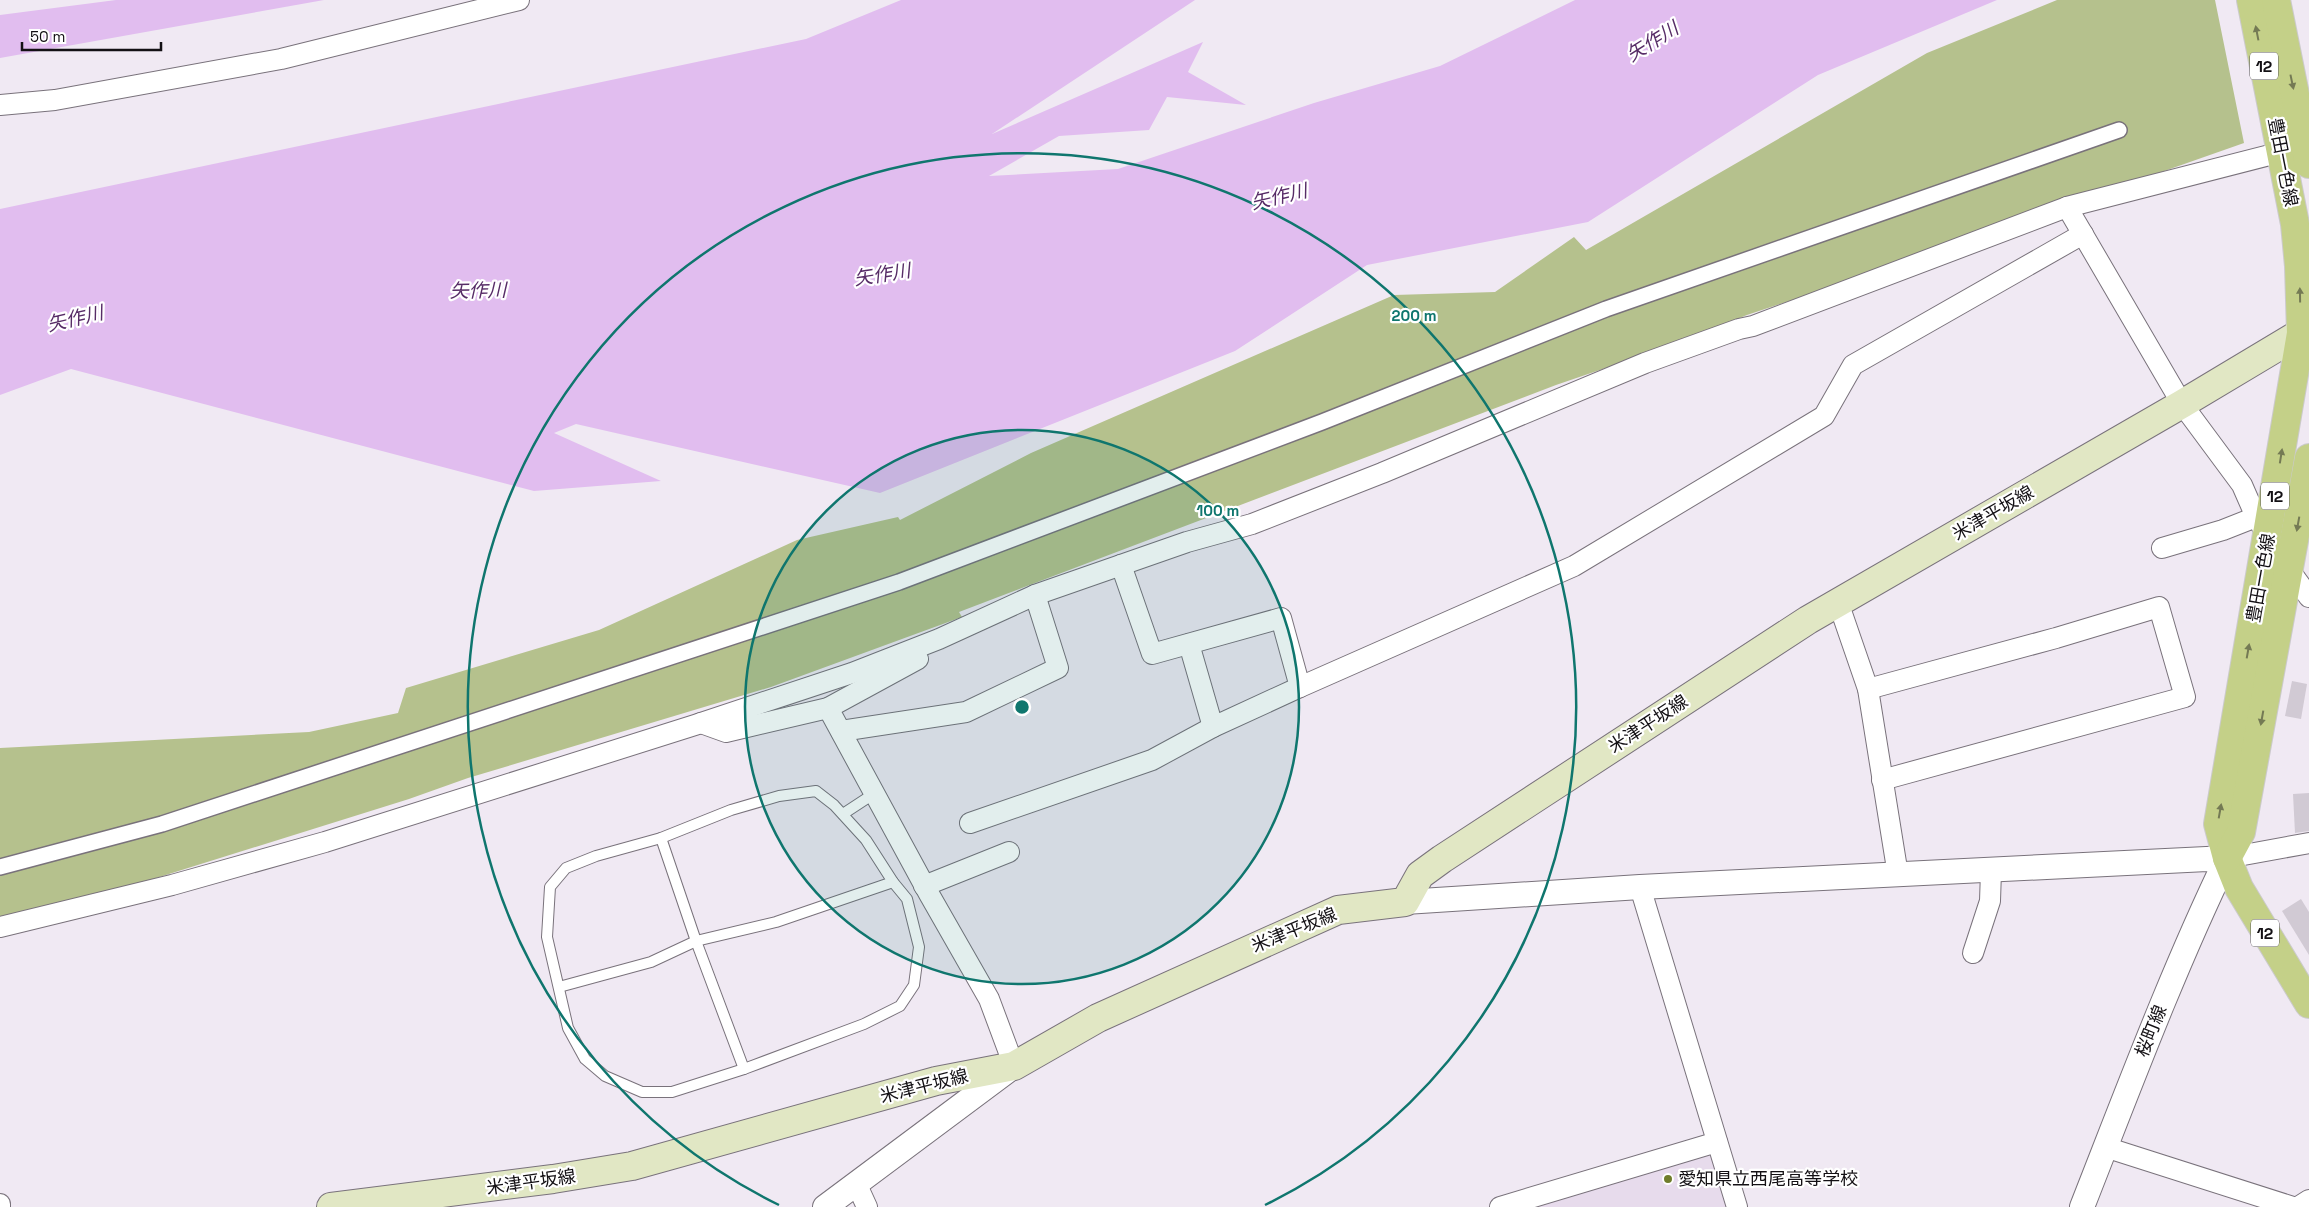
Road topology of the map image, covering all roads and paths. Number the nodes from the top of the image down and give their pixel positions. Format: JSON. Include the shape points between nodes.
{"nodes":[{"id":1,"x":519,"y":0,"type":"edge"},
{"id":2,"x":2251,"y":0,"type":"edge"},
{"id":3,"x":2276,"y":0,"type":"edge"},
{"id":4,"x":0,"y":105,"type":"edge"},
{"id":5,"x":2119,"y":130,"type":"dead end"},
{"id":6,"x":2297,"y":144,"type":"edge"},
{"id":7,"x":2067,"y":207,"type":"junction"},
{"id":8,"x":2083,"y":234,"type":"junction"},
{"id":9,"x":2305,"y":330,"type":"edge"},
{"id":10,"x":2182,"y":404,"type":"junction"},
{"id":11,"x":2309,"y":458,"type":"edge"},
{"id":12,"x":2262,"y":526,"type":"junction"},
{"id":13,"x":2162,"y":548,"type":"dead end"},
{"id":14,"x":1121,"y":565,"type":"junction"},
{"id":15,"x":2289,"y":571,"type":"junction"},
{"id":16,"x":1035,"y":596,"type":"junction"},
{"id":17,"x":2309,"y":597,"type":"edge"},
{"id":18,"x":1838,"y":602,"type":"junction"},
{"id":19,"x":939,"y":639,"type":"junction"},
{"id":20,"x":1189,"y":644,"type":"junction"},
{"id":21,"x":1300,"y":687,"type":"junction"},
{"id":22,"x":1868,"y":689,"type":"junction"},
{"id":23,"x":828,"y":708,"type":"junction"},
{"id":24,"x":701,"y":723,"type":"junction"},
{"id":25,"x":1213,"y":727,"type":"junction"},
{"id":26,"x":841,"y":731,"type":"junction"},
{"id":27,"x":1882,"y":780,"type":"junction"},
{"id":28,"x":875,"y":793,"type":"junction"},
{"id":29,"x":843,"y":814,"type":"junction"},
{"id":30,"x":970,"y":824,"type":"dead end"},
{"id":31,"x":661,"y":838,"type":"junction"},
{"id":32,"x":2309,"y":842,"type":"edge"},
{"id":33,"x":1009,"y":852,"type":"dead end"},
{"id":34,"x":2227,"y":858,"type":"junction"},
{"id":35,"x":0,"y":867,"type":"edge"},
{"id":36,"x":1991,"y":871,"type":"junction"},
{"id":37,"x":1898,"y":875,"type":"junction"},
{"id":38,"x":893,"y":882,"type":"junction"},
{"id":39,"x":924,"y":886,"type":"junction"},
{"id":40,"x":1640,"y":887,"type":"junction"},
{"id":41,"x":1405,"y":902,"type":"junction"},
{"id":42,"x":0,"y":927,"type":"edge"},
{"id":43,"x":696,"y":941,"type":"junction"},
{"id":44,"x":1973,"y":953,"type":"dead end"},
{"id":45,"x":560,"y":987,"type":"junction"},
{"id":46,"x":2306,"y":993,"type":"edge"},
{"id":47,"x":1014,"y":1066,"type":"junction"},
{"id":48,"x":744,"y":1069,"type":"junction"},
{"id":49,"x":1718,"y":1142,"type":"junction"},
{"id":50,"x":2105,"y":1147,"type":"junction"},
{"id":51,"x":856,"y":1183,"type":"junction"},
{"id":52,"x":2309,"y":1200,"type":"edge"},
{"id":53,"x":331,"y":1207,"type":"edge"},
{"id":54,"x":825,"y":1207,"type":"edge"},
{"id":55,"x":867,"y":1207,"type":"edge"},
{"id":56,"x":1500,"y":1207,"type":"edge"},
{"id":57,"x":1737,"y":1207,"type":"edge"},
{"id":58,"x":2082,"y":1207,"type":"edge"},
{"id":59,"x":2293,"y":1207,"type":"edge"},
{"id":60,"x":2298,"y":1207,"type":"edge"}],
"edges":[{"from":1,"to":4,"type":"street","via":[[282,59],[55,100]]},
{"from":6,"to":2,"type":"main road","name":"豊田一色線","number":"12","one_way":true},
{"from":3,"to":6,"type":"main road","name":"豊田一色線","number":"12","one_way":true},
{"from":5,"to":35,"type":"street","via":[[1606,309],[1322,422],[899,582],[162,824]]},
{"from":6,"to":7,"type":"street"},
{"from":9,"to":6,"type":"main road","name":"豊田一色線","number":"12","one_way":true,"via":[[2295,224]]},
{"from":7,"to":8,"type":"street"},
{"from":7,"to":14,"type":"street","via":[[1753,326],[1645,363],[1252,524]]},
{"from":8,"to":10,"type":"street"},
{"from":8,"to":21,"type":"street","via":[[1853,365],[1824,416],[1574,566]]},
{"from":9,"to":10,"type":"main road","name":"米津平坂線"},
{"from":12,"to":9,"type":"main road","name":"豊田一色線","number":"12","one_way":true},
{"from":10,"to":12,"type":"street","via":[[2242,485]]},
{"from":10,"to":18,"type":"main road","name":"米津平坂線"},
{"from":11,"to":15,"type":"main road","name":"豊田一色線","number":"12","one_way":true},
{"from":12,"to":13,"type":"street","via":[[2222,530]]},
{"from":12,"to":15,"type":"street"},
{"from":34,"to":12,"type":"main road","name":"豊田一色線","number":"12","one_way":true,"via":[[2218,824]]},
{"from":14,"to":16,"type":"street"},
{"from":14,"to":20,"type":"street","via":[[1152,654]]},
{"from":15,"to":17,"type":"street"},
{"from":15,"to":34,"type":"main road","name":"豊田一色線","number":"12","one_way":true,"via":[[2241,832]]},
{"from":16,"to":19,"type":"street"},
{"from":16,"to":26,"type":"street","via":[[1058,668],[966,712]]},
{"from":18,"to":22,"type":"street"},
{"from":18,"to":41,"type":"main road","name":"米津平坂線","via":[[1420,874]]},
{"from":19,"to":23,"type":"street","via":[[918,659]]},
{"from":19,"to":24,"type":"street","via":[[852,673]]},
{"from":20,"to":21,"type":"street","via":[[1281,618]]},
{"from":20,"to":25,"type":"street"},
{"from":21,"to":25,"type":"street"},
{"from":22,"to":27,"type":"street"},
{"from":22,"to":27,"type":"street","via":[[2158,607],[2185,697]]},
{"from":23,"to":24,"type":"street","via":[[726,732]]},
{"from":23,"to":26,"type":"street"},
{"from":24,"to":42,"type":"street","via":[[325,842],[172,886]]},
{"from":25,"to":30,"type":"street","via":[[1152,760]]},
{"from":26,"to":28,"type":"street"},
{"from":27,"to":37,"type":"street"},
{"from":28,"to":29,"type":"lane"},
{"from":28,"to":39,"type":"street"},
{"from":29,"to":31,"type":"lane","via":[[816,791],[779,796],[732,810]]},
{"from":29,"to":38,"type":"lane","via":[[866,840]]},
{"from":31,"to":43,"type":"lane"},
{"from":31,"to":45,"type":"lane","via":[[566,868],[550,887],[547,937]]},
{"from":32,"to":34,"type":"street"},
{"from":33,"to":39,"type":"street"},
{"from":34,"to":36,"type":"street"},
{"from":34,"to":46,"type":"main road","name":"豊田一色線","number":"12","via":[[2239,888]]},
{"from":34,"to":50,"type":"street","name":"桜町線","via":[[2194,925]]},
{"from":36,"to":37,"type":"street"},
{"from":36,"to":44,"type":"street","via":[[1990,901]]},
{"from":37,"to":40,"type":"street"},
{"from":38,"to":43,"type":"lane","via":[[776,922]]},
{"from":38,"to":48,"type":"lane","via":[[907,898],[920,947],[914,985],[900,1006],[864,1024]]},
{"from":39,"to":47,"type":"street","via":[[989,999]]},
{"from":40,"to":41,"type":"street"},
{"from":40,"to":49,"type":"street"},
{"from":41,"to":47,"type":"main road","name":"米津平坂線","via":[[1338,910],[1098,1018]]},
{"from":43,"to":45,"type":"lane","via":[[651,962]]},
{"from":43,"to":48,"type":"lane"},
{"from":45,"to":48,"type":"lane","via":[[568,1028],[584,1059],[605,1076],[642,1092],[672,1092]]},
{"from":47,"to":51,"type":"street"},
{"from":47,"to":53,"type":"main road","name":"米津平坂線","via":[[936,1081],[632,1166],[552,1180]]},
{"from":49,"to":56,"type":"street"},
{"from":49,"to":57,"type":"street"},
{"from":50,"to":58,"type":"street","name":"桜町線"},
{"from":50,"to":59,"type":"street"},
{"from":51,"to":54,"type":"street"},
{"from":51,"to":55,"type":"street"},
{"from":52,"to":60,"type":"street"}]}
